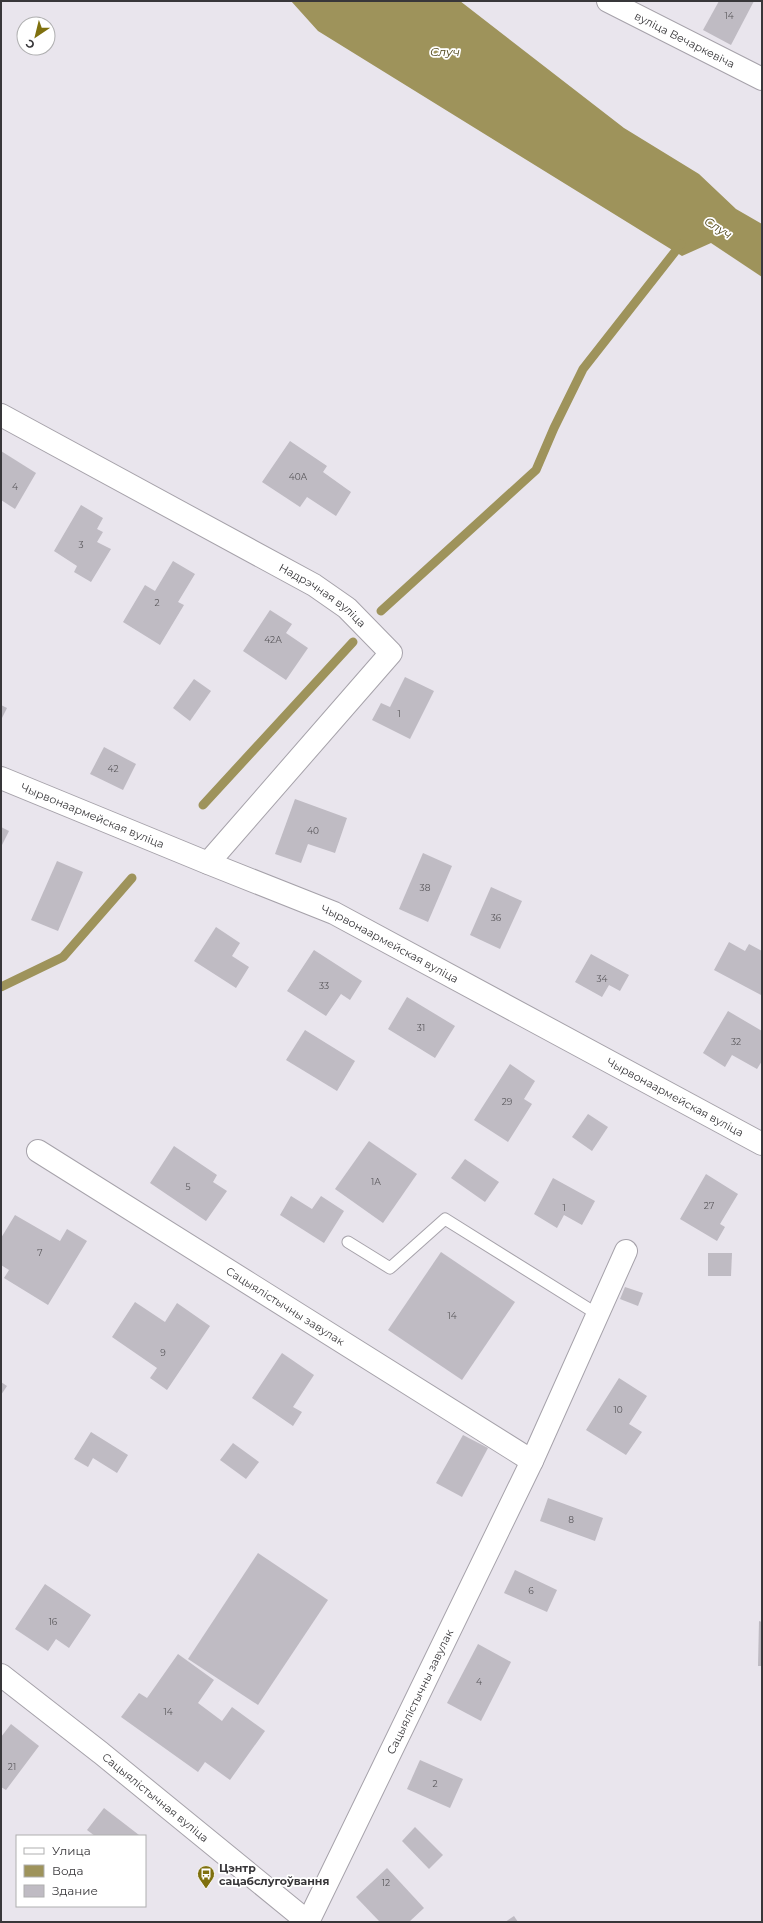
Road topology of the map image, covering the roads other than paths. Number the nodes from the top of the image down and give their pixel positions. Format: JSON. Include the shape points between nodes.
{"nodes":[{"id":1,"x":608,"y":1,"type":"edge"},
{"id":2,"x":762,"y":79,"type":"edge"},
{"id":3,"x":1,"y":415,"type":"edge"},
{"id":4,"x":1,"y":778,"type":"edge"},
{"id":5,"x":208,"y":863,"type":"junction"},
{"id":6,"x":762,"y":1144,"type":"edge"},
{"id":7,"x":38,"y":1151,"type":"dead end"},
{"id":8,"x":348,"y":1242,"type":"dead end"},
{"id":9,"x":626,"y":1251,"type":"dead end"},
{"id":10,"x":597,"y":1314,"type":"junction"},
{"id":11,"x":532,"y":1461,"type":"junction"},
{"id":12,"x":1,"y":1675,"type":"edge"},
{"id":13,"x":308,"y":1922,"type":"edge"}],
"edges":[{"from":1,"to":2,"type":"street","name":"вуліца Вечаркевіча"},
{"from":3,"to":5,"type":"street","name":"Надрэчная вуліца","via":[[314,585],[347,608],[391,653]]},
{"from":4,"to":5,"type":"street","name":"Чырвонаармейская вуліца"},
{"from":5,"to":6,"type":"street","name":"Чырвонаармейская вуліца","via":[[334,913]]},
{"from":7,"to":11,"type":"street","name":"Сацыялістычны завулак"},
{"from":8,"to":10,"type":"lane","via":[[390,1268],[445,1219]]},
{"from":9,"to":10,"type":"street","name":"Сацыялістычны завулак"},
{"from":10,"to":11,"type":"street","name":"Сацыялістычны завулак"},
{"from":11,"to":13,"type":"street","name":"Сацыялістычны завулак"},
{"from":12,"to":13,"type":"street","name":"Сацыялістычная вуліца"}]}
